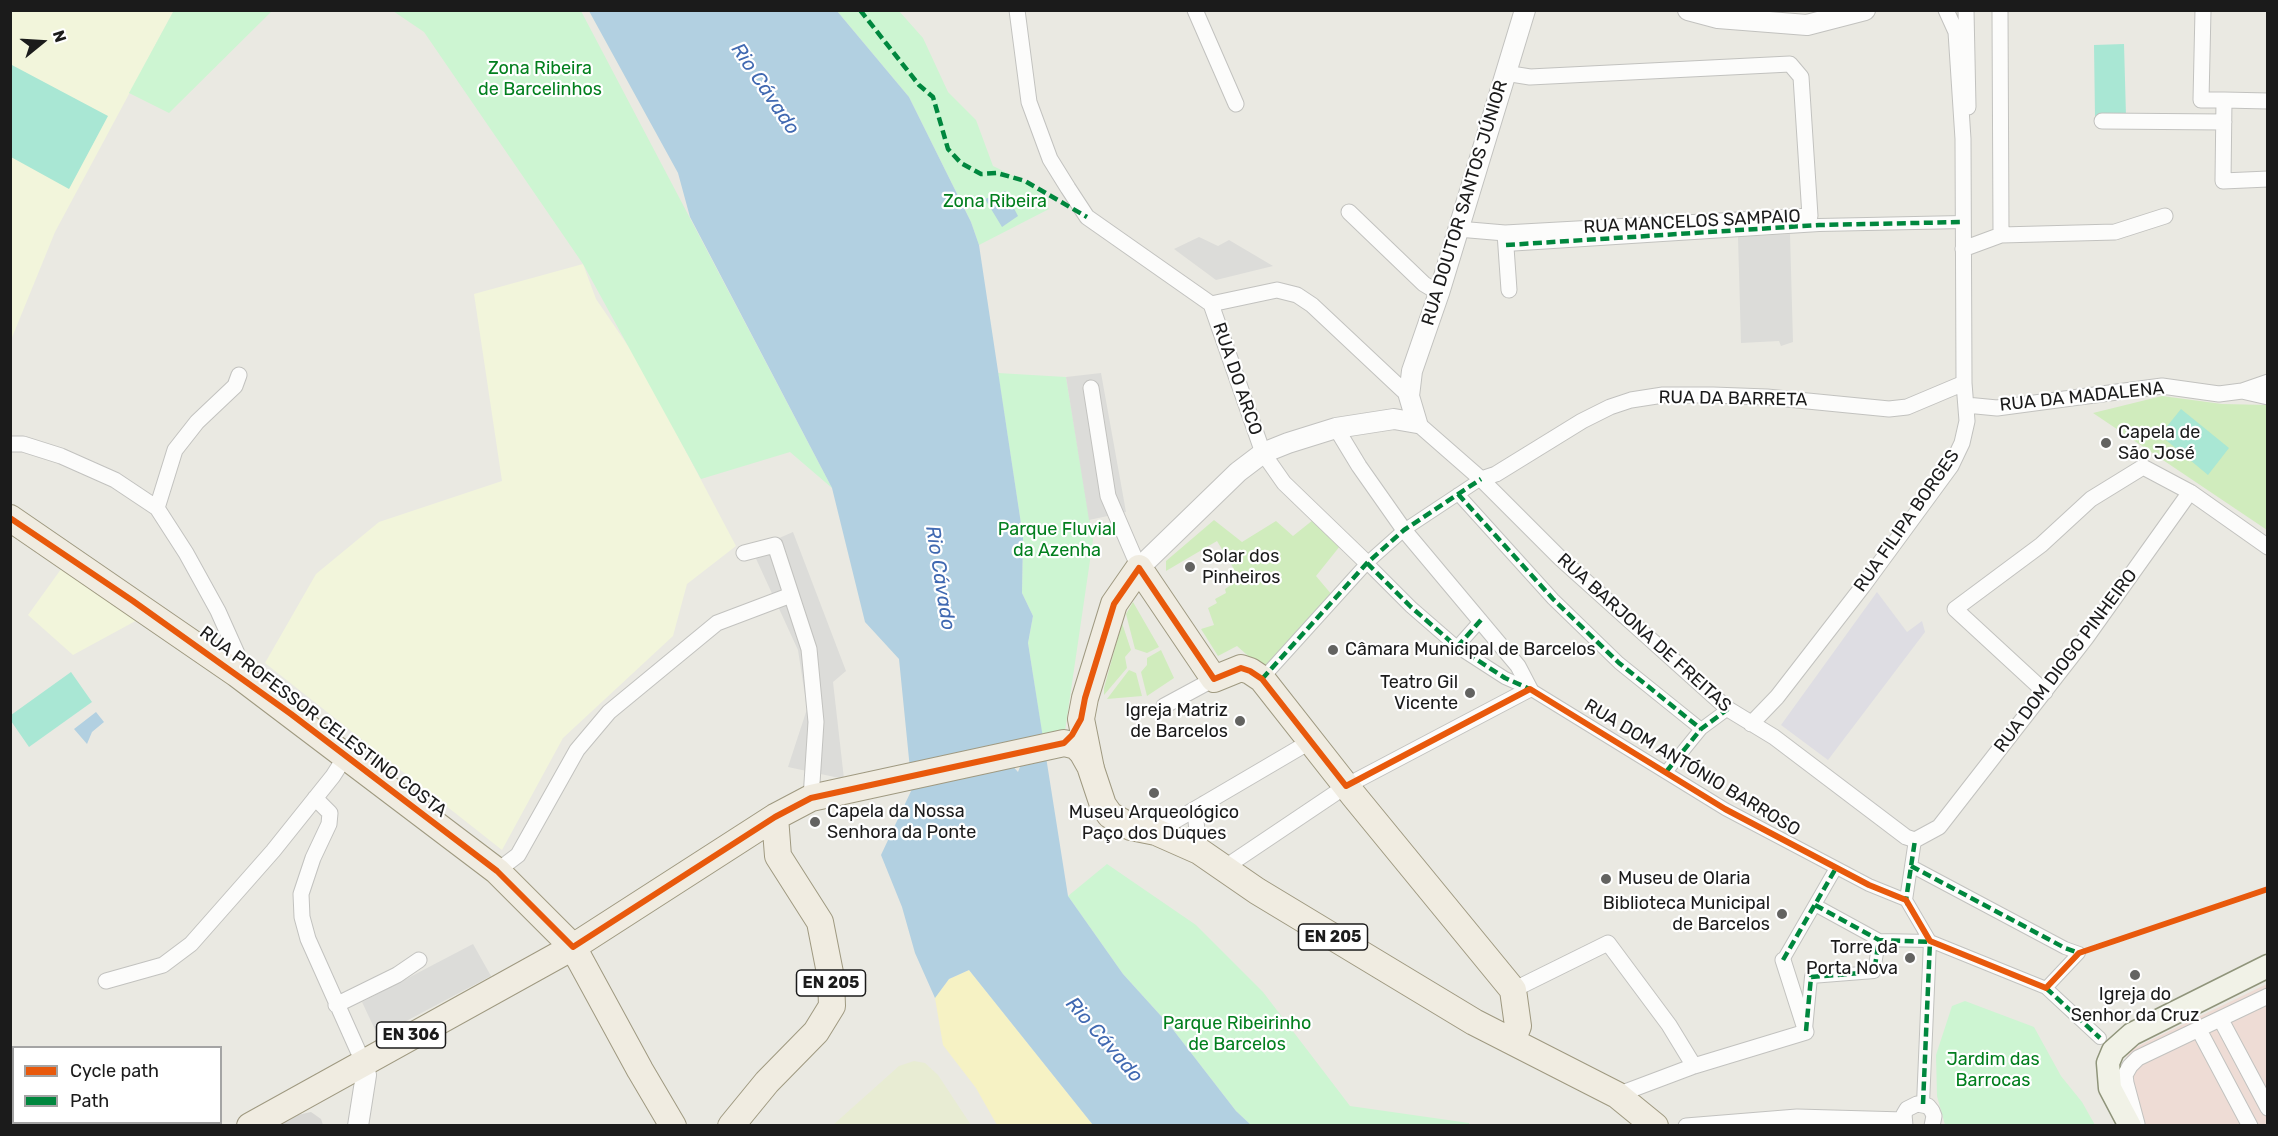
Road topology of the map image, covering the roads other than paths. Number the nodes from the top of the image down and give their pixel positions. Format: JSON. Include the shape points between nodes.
{"nodes":[{"id":1,"x":1017,"y":10,"type":"edge"},
{"id":2,"x":1195,"y":10,"type":"edge"},
{"id":3,"x":1525,"y":10,"type":"edge"},
{"id":4,"x":1688,"y":10,"type":"edge"},
{"id":5,"x":1865,"y":10,"type":"edge"},
{"id":6,"x":1946,"y":10,"type":"edge"},
{"id":7,"x":1966,"y":10,"type":"edge"},
{"id":8,"x":2000,"y":10,"type":"edge"},
{"id":9,"x":2203,"y":10,"type":"edge"},
{"id":10,"x":1505,"y":73,"type":"junction"},
{"id":11,"x":2224,"y":100,"type":"junction"},
{"id":12,"x":2268,"y":101,"type":"edge"},
{"id":13,"x":1236,"y":104,"type":"dead end"},
{"id":14,"x":2102,"y":122,"type":"dead end"},
{"id":15,"x":2224,"y":122,"type":"junction"},
{"id":16,"x":1964,"y":139,"type":"junction"},
{"id":17,"x":2268,"y":179,"type":"edge"},
{"id":18,"x":1349,"y":212,"type":"dead end"},
{"id":19,"x":2165,"y":216,"type":"dead end"},
{"id":20,"x":1963,"y":222,"type":"junction"},
{"id":21,"x":1458,"y":230,"type":"junction"},
{"id":22,"x":2001,"y":235,"type":"junction"},
{"id":23,"x":1505,"y":239,"type":"junction"},
{"id":24,"x":1963,"y":249,"type":"junction"},
{"id":25,"x":1509,"y":290,"type":"dead end"},
{"id":26,"x":1439,"y":293,"type":"junction"},
{"id":27,"x":1210,"y":304,"type":"junction"},
{"id":28,"x":239,"y":375,"type":"dead end"},
{"id":29,"x":2268,"y":382,"type":"edge"},
{"id":30,"x":1964,"y":383,"type":"junction"},
{"id":31,"x":1090,"y":388,"type":"dead end"},
{"id":32,"x":2242,"y":391,"type":"junction"},
{"id":33,"x":1409,"y":396,"type":"junction"},
{"id":34,"x":2268,"y":397,"type":"edge"},
{"id":35,"x":1966,"y":405,"type":"junction"},
{"id":36,"x":1417,"y":423,"type":"junction"},
{"id":37,"x":1336,"y":428,"type":"junction"},
{"id":38,"x":10,"y":444,"type":"edge"},
{"id":39,"x":1263,"y":453,"type":"junction"},
{"id":40,"x":1481,"y":478,"type":"junction"},
{"id":41,"x":2190,"y":492,"type":"junction"},
{"id":42,"x":1458,"y":494,"type":"junction"},
{"id":43,"x":157,"y":508,"type":"junction"},
{"id":44,"x":10,"y":518,"type":"edge"},
{"id":45,"x":1404,"y":530,"type":"junction"},
{"id":46,"x":2268,"y":547,"type":"edge"},
{"id":47,"x":744,"y":553,"type":"dead end"},
{"id":48,"x":1366,"y":562,"type":"junction"},
{"id":49,"x":1139,"y":568,"type":"junction"},
{"id":50,"x":791,"y":595,"type":"junction"},
{"id":51,"x":1481,"y":620,"type":"junction"},
{"id":52,"x":1458,"y":647,"type":"junction"},
{"id":53,"x":237,"y":674,"type":"junction"},
{"id":54,"x":1214,"y":679,"type":"junction"},
{"id":55,"x":1262,"y":680,"type":"junction"},
{"id":56,"x":1530,"y":689,"type":"junction"},
{"id":57,"x":2045,"y":692,"type":"junction"},
{"id":58,"x":1164,"y":706,"type":"dead end"},
{"id":59,"x":1728,"y":709,"type":"junction"},
{"id":60,"x":1081,"y":719,"type":"junction"},
{"id":61,"x":1752,"y":724,"type":"junction"},
{"id":62,"x":1701,"y":729,"type":"junction"},
{"id":63,"x":1311,"y":741,"type":"junction"},
{"id":64,"x":1061,"y":744,"type":"junction"},
{"id":65,"x":345,"y":757,"type":"junction"},
{"id":66,"x":1091,"y":769,"type":"junction"},
{"id":67,"x":1666,"y":772,"type":"junction"},
{"id":68,"x":1346,"y":786,"type":"junction"},
{"id":69,"x":315,"y":798,"type":"junction"},
{"id":70,"x":811,"y":798,"type":"junction"},
{"id":71,"x":1205,"y":803,"type":"junction"},
{"id":72,"x":775,"y":817,"type":"junction"},
{"id":73,"x":1156,"y":832,"type":"junction"},
{"id":74,"x":1915,"y":840,"type":"junction"},
{"id":75,"x":1199,"y":851,"type":"junction"},
{"id":76,"x":1911,"y":866,"type":"junction"},
{"id":77,"x":1224,"y":868,"type":"junction"},
{"id":78,"x":1836,"y":868,"type":"junction"},
{"id":79,"x":497,"y":871,"type":"junction"},
{"id":80,"x":1906,"y":900,"type":"junction"},
{"id":81,"x":1815,"y":905,"type":"junction"},
{"id":82,"x":1879,"y":940,"type":"junction"},
{"id":83,"x":1930,"y":941,"type":"junction"},
{"id":84,"x":573,"y":947,"type":"junction"},
{"id":85,"x":419,"y":960,"type":"dead end"},
{"id":86,"x":1783,"y":960,"type":"joint"},
{"id":87,"x":2268,"y":966,"type":"edge"},
{"id":88,"x":106,"y":981,"type":"dead end"},
{"id":89,"x":2046,"y":988,"type":"junction"},
{"id":90,"x":1513,"y":990,"type":"junction"},
{"id":91,"x":2268,"y":996,"type":"edge"},
{"id":92,"x":336,"y":1005,"type":"junction"},
{"id":93,"x":2221,"y":1020,"type":"junction"},
{"id":94,"x":2199,"y":1030,"type":"junction"},
{"id":95,"x":1806,"y":1031,"type":"junction"},
{"id":96,"x":2100,"y":1038,"type":"dead end"},
{"id":97,"x":1512,"y":1041,"type":"junction"},
{"id":98,"x":363,"y":1062,"type":"junction"},
{"id":99,"x":1694,"y":1066,"type":"junction"},
{"id":100,"x":1617,"y":1095,"type":"junction"},
{"id":101,"x":1923,"y":1104,"type":"junction"},
{"id":102,"x":2265,"y":1104,"type":"edge"},
{"id":103,"x":2247,"y":1119,"type":"edge"},
{"id":104,"x":1651,"y":1122,"type":"edge"},
{"id":105,"x":1904,"y":1123,"type":"edge"},
{"id":106,"x":250,"y":1125,"type":"edge"},
{"id":107,"x":358,"y":1125,"type":"edge"},
{"id":108,"x":673,"y":1125,"type":"edge"},
{"id":109,"x":731,"y":1125,"type":"edge"},
{"id":110,"x":1686,"y":1125,"type":"edge"},
{"id":111,"x":1932,"y":1125,"type":"edge"},
{"id":112,"x":2130,"y":1125,"type":"edge"},
{"id":113,"x":2137,"y":1125,"type":"edge"}],
"edges":[{"from":1,"to":27,"type":"street","via":[[1029,102],[1050,159],[1087,217]]},
{"from":2,"to":13,"type":"street"},
{"from":3,"to":10,"type":"street","name":"RUA DOUTOR SANTOS JÚNIOR"},
{"from":4,"to":5,"type":"street","via":[[1739,21],[1807,25]]},
{"from":6,"to":16,"type":"street","name":"RUA FILIPA BORGES","via":[[1956,32]]},
{"from":7,"to":16,"type":"street","name":"RUA FILIPA BORGES","via":[[1969,98]]},
{"from":8,"to":22,"type":"street"},
{"from":9,"to":11,"type":"street","via":[[2201,100]]},
{"from":10,"to":21,"type":"street","name":"RUA DOUTOR SANTOS JÚNIOR"},
{"from":10,"to":23,"type":"street","name":"RUA MANCELOS SAMPAIO","via":[[1530,77],[1790,64],[1801,77],[1810,216]]},
{"from":11,"to":12,"type":"street"},
{"from":11,"to":15,"type":"street"},
{"from":14,"to":15,"type":"street"},
{"from":15,"to":17,"type":"street","via":[[2223,181]]},
{"from":16,"to":20,"type":"street","name":"RUA FILIPA BORGES"},
{"from":18,"to":26,"type":"street","via":[[1424,284]]},
{"from":19,"to":22,"type":"street","via":[[2115,232]]},
{"from":20,"to":23,"type":"street"},
{"from":20,"to":24,"type":"street","name":"RUA FILIPA BORGES"},
{"from":21,"to":23,"type":"street","name":"RUA MANCELOS SAMPAIO"},
{"from":21,"to":26,"type":"street","name":"RUA DOUTOR SANTOS JÚNIOR"},
{"from":22,"to":24,"type":"street"},
{"from":23,"to":25,"type":"street"},
{"from":24,"to":30,"type":"street","name":"RUA FILIPA BORGES"},
{"from":26,"to":33,"type":"street","name":"RUA DOUTOR SANTOS JÚNIOR","via":[[1412,371]]},
{"from":27,"to":33,"type":"street","via":[[1277,290],[1297,295]]},
{"from":27,"to":39,"type":"street","name":"RUA DO ARCO"},
{"from":28,"to":43,"type":"street","via":[[235,386],[197,422],[175,450]]},
{"from":29,"to":32,"type":"street","name":"RUA DA MADALENA"},
{"from":30,"to":35,"type":"street","name":"RUA FILIPA BORGES"},
{"from":30,"to":40,"type":"street","name":"RUA DA BARRETA","via":[[1907,407],[1889,409],[1713,395],[1631,400],[1582,421],[1496,474]]},
{"from":31,"to":49,"type":"street","via":[[1108,496]]},
{"from":32,"to":34,"type":"street"},
{"from":32,"to":35,"type":"street","name":"RUA DA MADALENA","via":[[2219,394],[2162,386],[1997,408]]},
{"from":33,"to":36,"type":"street"},
{"from":35,"to":61,"type":"street","name":"RUA FILIPA BORGES","via":[[1962,442],[1951,466],[1777,697]]},
{"from":36,"to":37,"type":"street","via":[[1395,419]]},
{"from":36,"to":40,"type":"street","name":"RUA BARJONA DE FREITAS"},
{"from":37,"to":39,"type":"street"},
{"from":37,"to":45,"type":"street"},
{"from":38,"to":43,"type":"street","via":[[23,444],[72,461],[115,480]]},
{"from":39,"to":48,"type":"street","name":"RUA DO ARCO","via":[[1284,483]]},
{"from":39,"to":49,"type":"street","via":[[1238,472]]},
{"from":40,"to":42,"type":"street"},
{"from":40,"to":59,"type":"street","name":"RUA BARJONA DE FREITAS","via":[[1561,560]]},
{"from":41,"to":46,"type":"street"},
{"from":41,"to":57,"type":"street","name":"RUA DOM DIOGO PINHEIRO"},
{"from":41,"to":57,"type":"street","via":[[2143,467],[2091,499],[2041,545],[1955,609]]},
{"from":42,"to":45,"type":"street"},
{"from":42,"to":62,"type":"street","via":[[1552,599],[1619,663]]},
{"from":43,"to":53,"type":"street","via":[[218,611],[239,658]]},
{"from":44,"to":53,"type":"main road","name":"RUA PROFESSOR CELESTINO COSTA"},
{"from":45,"to":48,"type":"street"},
{"from":45,"to":51,"type":"street"},
{"from":47,"to":50,"type":"street","via":[[775,545]]},
{"from":48,"to":52,"type":"street","name":"RUA DOM ANTÓNIO BARROSO"},
{"from":48,"to":55,"type":"street"},
{"from":49,"to":54,"type":"main road"},
{"from":49,"to":60,"type":"main road","number":"EN 205","via":[[1114,604]]},
{"from":50,"to":70,"type":"street","via":[[808,649],[816,722]]},
{"from":50,"to":79,"type":"street","via":[[717,623],[609,712],[577,750],[518,855]]},
{"from":51,"to":52,"type":"street"},
{"from":51,"to":56,"type":"street","via":[[1518,666]]},
{"from":52,"to":56,"type":"street","name":"RUA DOM ANTÓNIO BARROSO","via":[[1505,678]]},
{"from":53,"to":65,"type":"main road","name":"RUA PROFESSOR CELESTINO COSTA"},
{"from":54,"to":55,"type":"main road","via":[[1241,668]]},
{"from":54,"to":58,"type":"street"},
{"from":55,"to":63,"type":"main road"},
{"from":56,"to":67,"type":"street","name":"RUA DOM ANTÓNIO BARROSO"},
{"from":56,"to":68,"type":"street"},
{"from":57,"to":74,"type":"street","name":"RUA DOM DIOGO PINHEIRO","via":[[1939,827]]},
{"from":59,"to":61,"type":"street","name":"RUA BARJONA DE FREITAS"},
{"from":59,"to":62,"type":"street"},
{"from":60,"to":64,"type":"main road","number":"EN 205"},
{"from":60,"to":66,"type":"main road","number":"EN 205"},
{"from":61,"to":74,"type":"street","name":"RUA BARJONA DE FREITAS"},
{"from":62,"to":67,"type":"street"},
{"from":63,"to":68,"type":"main road"},
{"from":63,"to":71,"type":"street"},
{"from":64,"to":66,"type":"main road","number":"EN 205","via":[[1076,746]]},
{"from":64,"to":70,"type":"main road"},
{"from":65,"to":69,"type":"street"},
{"from":65,"to":79,"type":"main road","name":"RUA PROFESSOR CELESTINO COSTA"},
{"from":66,"to":73,"type":"main road","number":"EN 205","via":[[1110,814],[1131,827]]},
{"from":67,"to":78,"type":"street","name":"RUA DOM ANTÓNIO BARROSO","via":[[1725,809]]},
{"from":68,"to":77,"type":"street"},
{"from":68,"to":90,"type":"main road"},
{"from":69,"to":88,"type":"street","via":[[191,944],[163,965]]},
{"from":69,"to":92,"type":"street","via":[[330,813],[329,824],[301,894],[302,917]]},
{"from":70,"to":72,"type":"main road"},
{"from":71,"to":73,"type":"street"},
{"from":71,"to":75,"type":"street","via":[[1196,821]]},
{"from":72,"to":84,"type":"main road"},
{"from":72,"to":109,"type":"main road","number":"EN 205","via":[[778,856],[820,922],[832,1006],[816,1032]]},
{"from":73,"to":75,"type":"main road","number":"EN 205"},
{"from":74,"to":76,"type":"street"},
{"from":75,"to":77,"type":"main road","number":"EN 205"},
{"from":76,"to":80,"type":"street"},
{"from":76,"to":89,"type":"street","via":[[2079,953]]},
{"from":77,"to":97,"type":"main road","number":"EN 205","via":[[1464,1016]]},
{"from":78,"to":80,"type":"street","name":"RUA DOM ANTÓNIO BARROSO"},
{"from":78,"to":81,"type":"street"},
{"from":79,"to":84,"type":"main road","name":"RUA PROFESSOR CELESTINO COSTA"},
{"from":80,"to":83,"type":"street"},
{"from":81,"to":82,"type":"street"},
{"from":81,"to":86,"type":"street"},
{"from":82,"to":83,"type":"street"},
{"from":82,"to":95,"type":"street","via":[[1875,972],[1811,977]]},
{"from":83,"to":89,"type":"street"},
{"from":83,"to":101,"type":"street"},
{"from":84,"to":98,"type":"main road","number":"EN 306"},
{"from":84,"to":108,"type":"main road","name":"RUA PROFESSOR CELESTINO COSTA"},
{"from":85,"to":92,"type":"street"},
{"from":86,"to":95,"type":"street"},
{"from":87,"to":112,"type":"main road","via":[[2132,1034],[2113,1051],[2108,1063],[2109,1088]]},
{"from":89,"to":96,"type":"street"},
{"from":90,"to":97,"type":"main road","via":[[1518,1026]]},
{"from":90,"to":99,"type":"street","via":[[1608,943],[1669,1025]]},
{"from":91,"to":93,"type":"street"},
{"from":92,"to":98,"type":"street"},
{"from":93,"to":94,"type":"street"},
{"from":93,"to":102,"type":"street"},
{"from":94,"to":103,"type":"street"},
{"from":94,"to":113,"type":"street","via":[[2138,1058],[2130,1066],[2125,1075]]},
{"from":95,"to":99,"type":"street"},
{"from":97,"to":100,"type":"main road","number":"EN 205"},
{"from":98,"to":106,"type":"main road","number":"EN 306"},
{"from":98,"to":107,"type":"street","via":[[366,1075]]},
{"from":99,"to":100,"type":"street"},
{"from":100,"to":104,"type":"main road","number":"EN 205"},
{"from":101,"to":105,"type":"street","via":[[1911,1105]]},
{"from":101,"to":111,"type":"street","via":[[1932,1111]]},
{"from":102,"to":103,"type":"street"},
{"from":105,"to":110,"type":"street","via":[[1797,1118]]}]}
